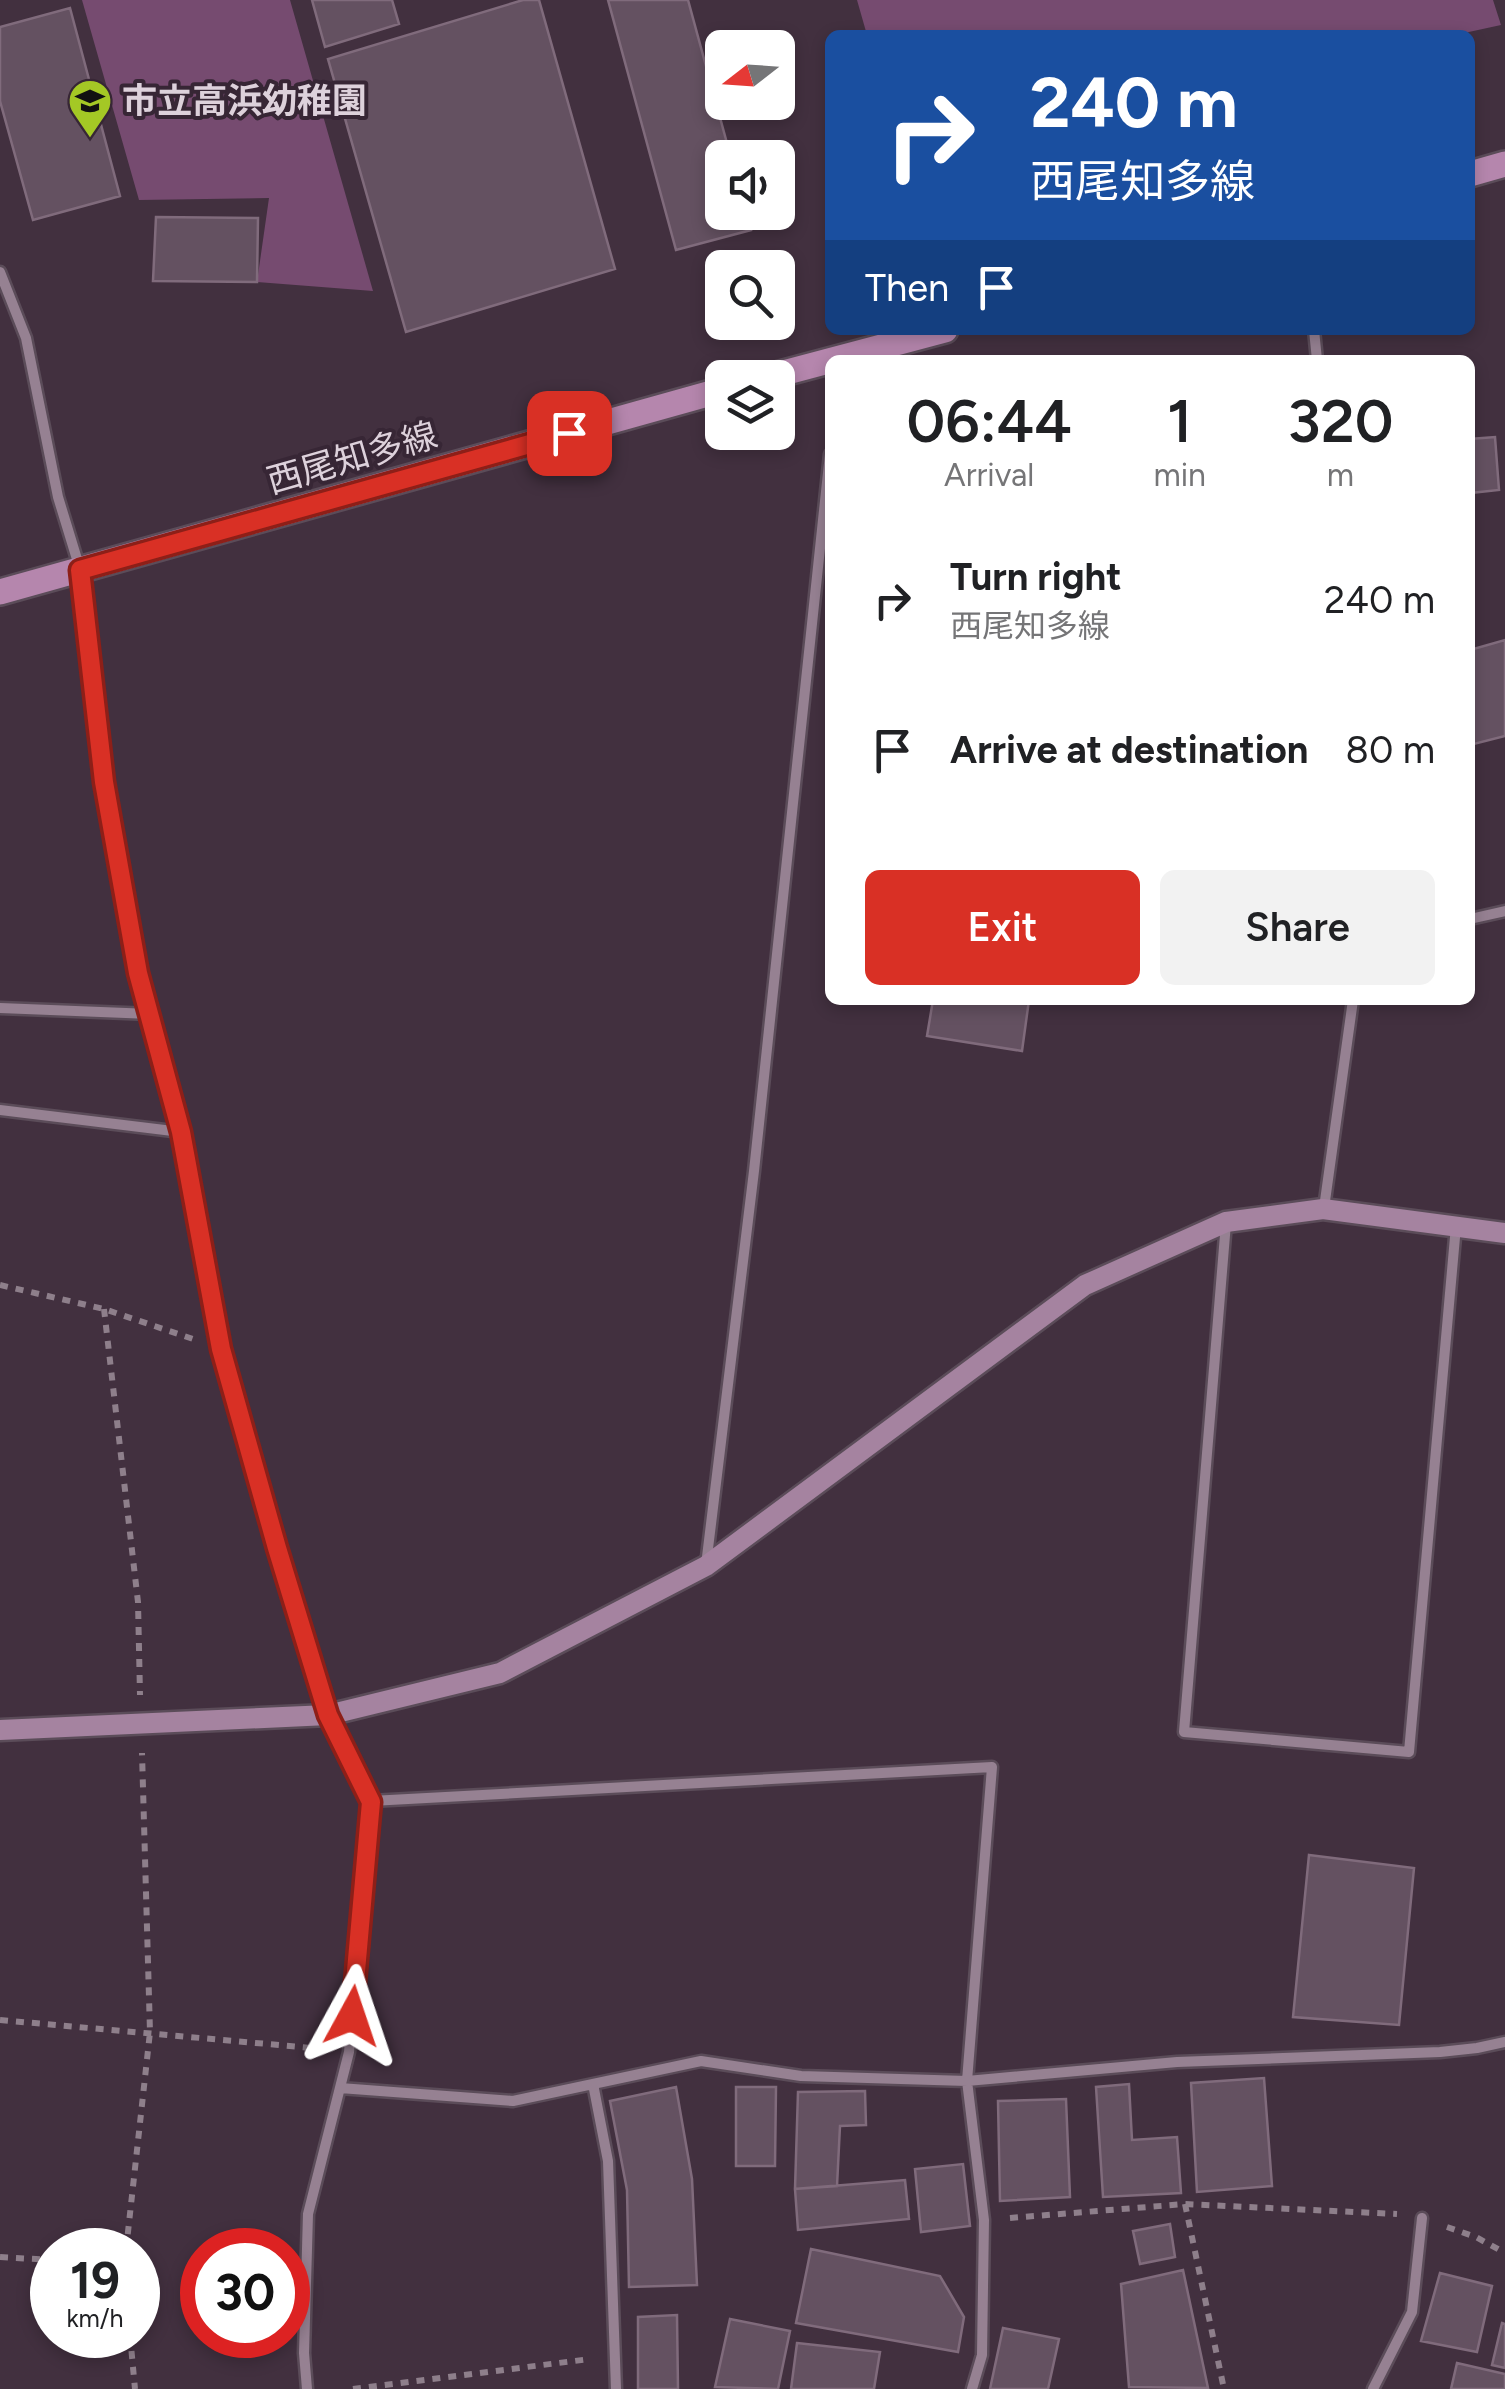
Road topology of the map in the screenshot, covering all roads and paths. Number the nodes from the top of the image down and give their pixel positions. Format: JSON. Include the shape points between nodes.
{"nodes":[{"id":1,"x":1505,"y":164,"type":"edge"},
{"id":2,"x":1475,"y":173,"type":"edge"},
{"id":3,"x":0,"y":272,"type":"edge"},
{"id":4,"x":927,"y":335,"type":"edge"},
{"id":5,"x":851,"y":355,"type":"edge"},
{"id":6,"x":825,"y":362,"type":"edge"},
{"id":7,"x":795,"y":370,"type":"edge"},
{"id":8,"x":705,"y":395,"type":"edge"},
{"id":9,"x":825,"y":501,"type":"edge"},
{"id":10,"x":80,"y":570,"type":"junction"},
{"id":11,"x":0,"y":592,"type":"edge"},
{"id":12,"x":1505,"y":912,"type":"edge"},
{"id":13,"x":1475,"y":917,"type":"edge"},
{"id":14,"x":1352,"y":1005,"type":"edge"},
{"id":15,"x":0,"y":1008,"type":"edge"},
{"id":16,"x":150,"y":1014,"type":"junction"},
{"id":17,"x":0,"y":1110,"type":"edge"},
{"id":18,"x":181,"y":1132,"type":"junction"},
{"id":19,"x":1324,"y":1210,"type":"junction"},
{"id":20,"x":1226,"y":1222,"type":"junction"},
{"id":21,"x":1456,"y":1226,"type":"junction"},
{"id":22,"x":1505,"y":1233,"type":"edge"},
{"id":23,"x":0,"y":1285,"type":"edge"},
{"id":24,"x":104,"y":1308,"type":"junction"},
{"id":25,"x":221,"y":1349,"type":"junction"},
{"id":26,"x":706,"y":1566,"type":"junction"},
{"id":27,"x":328,"y":1715,"type":"junction"},
{"id":28,"x":141,"y":1724,"type":"junction"},
{"id":29,"x":0,"y":1730,"type":"edge"},
{"id":30,"x":371,"y":1802,"type":"junction"},
{"id":31,"x":0,"y":2020,"type":"edge"},
{"id":32,"x":150,"y":2032,"type":"junction"},
{"id":33,"x":1505,"y":2042,"type":"edge"},
{"id":34,"x":349,"y":2052,"type":"junction"},
{"id":35,"x":968,"y":2081,"type":"junction"},
{"id":36,"x":593,"y":2084,"type":"junction"},
{"id":37,"x":340,"y":2088,"type":"junction"},
{"id":38,"x":1185,"y":2204,"type":"junction"},
{"id":39,"x":1422,"y":2218,"type":"junction"},
{"id":40,"x":984,"y":2220,"type":"junction"},
{"id":41,"x":128,"y":2228,"type":"edge"},
{"id":42,"x":1505,"y":2253,"type":"edge"},
{"id":43,"x":0,"y":2257,"type":"edge"},
{"id":44,"x":30,"y":2259,"type":"edge"},
{"id":45,"x":616,"y":2355,"type":"junction"},
{"id":46,"x":132,"y":2358,"type":"edge"},
{"id":47,"x":135,"y":2389,"type":"edge"},
{"id":48,"x":307,"y":2389,"type":"edge"},
{"id":49,"x":353,"y":2389,"type":"edge"},
{"id":50,"x":616,"y":2389,"type":"edge"},
{"id":51,"x":972,"y":2389,"type":"edge"},
{"id":52,"x":1224,"y":2389,"type":"edge"},
{"id":53,"x":1373,"y":2389,"type":"edge"}],
"edges":[{"from":1,"to":2,"type":"main road"},
{"from":3,"to":10,"type":"street","via":[[26,338]]},
{"from":4,"to":5,"type":"main road"},
{"from":6,"to":7,"type":"main road"},
{"from":8,"to":10,"type":"main road","name":"西尾知多線"},
{"from":9,"to":26,"type":"street"},
{"from":10,"to":11,"type":"main road","name":"西尾知多線"},
{"from":10,"to":16,"type":"street","via":[[104,782]]},
{"from":12,"to":13,"type":"street"},
{"from":14,"to":19,"type":"street"},
{"from":15,"to":16,"type":"street"},
{"from":16,"to":18,"type":"street"},
{"from":17,"to":18,"type":"street"},
{"from":18,"to":25,"type":"street"},
{"from":19,"to":20,"type":"street"},
{"from":19,"to":21,"type":"street"},
{"from":20,"to":21,"type":"street","via":[[1184,1732],[1409,1752]]},
{"from":20,"to":26,"type":"street","via":[[1086,1284]]},
{"from":21,"to":22,"type":"street"},
{"from":23,"to":24,"type":"path"},
{"from":24,"to":25,"type":"path"},
{"from":24,"to":28,"type":"path","via":[[138,1602]]},
{"from":25,"to":27,"type":"street"},
{"from":26,"to":27,"type":"street","via":[[500,1673]]},
{"from":27,"to":28,"type":"street"},
{"from":27,"to":30,"type":"street"},
{"from":28,"to":29,"type":"street"},
{"from":28,"to":32,"type":"path"},
{"from":30,"to":34,"type":"street"},
{"from":30,"to":35,"type":"street","via":[[992,1767]]},
{"from":31,"to":32,"type":"path"},
{"from":32,"to":34,"type":"path"},
{"from":32,"to":41,"type":"path"},
{"from":33,"to":35,"type":"street","via":[[1440,2052],[1177,2062]]},
{"from":34,"to":37,"type":"street"},
{"from":35,"to":36,"type":"street","via":[[801,2076],[701,2061]]},
{"from":35,"to":40,"type":"street"},
{"from":36,"to":37,"type":"street","via":[[513,2101]]},
{"from":36,"to":45,"type":"street","via":[[608,2161]]},
{"from":37,"to":48,"type":"street","via":[[308,2214]]},
{"from":38,"to":39,"type":"path"},
{"from":38,"to":40,"type":"path"},
{"from":38,"to":52,"type":"path"},
{"from":39,"to":42,"type":"path"},
{"from":39,"to":53,"type":"street","via":[[1412,2312]]},
{"from":40,"to":51,"type":"street","via":[[982,2355]]},
{"from":43,"to":44,"type":"path"},
{"from":45,"to":49,"type":"path"},
{"from":45,"to":50,"type":"street"},
{"from":46,"to":47,"type":"path"}]}
